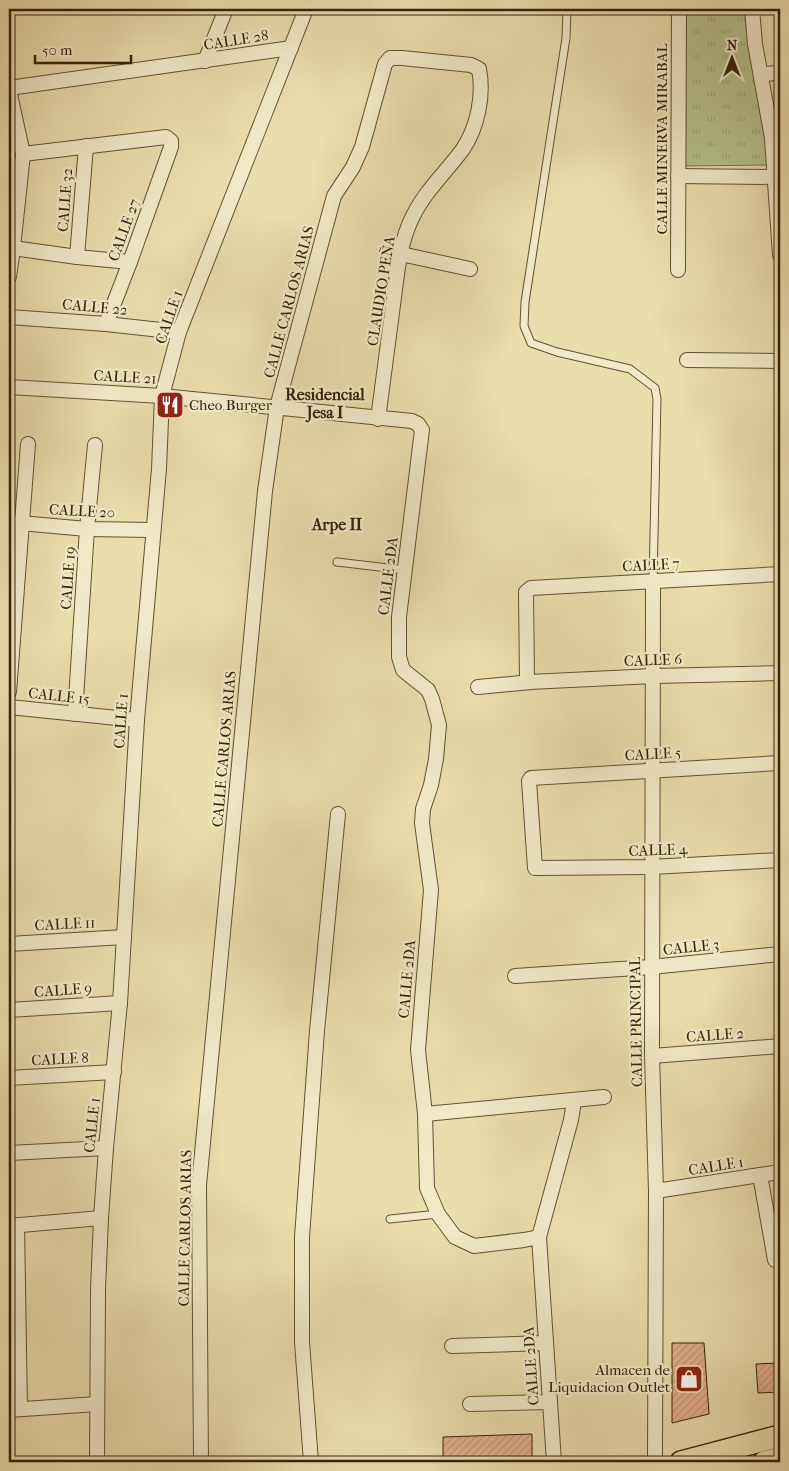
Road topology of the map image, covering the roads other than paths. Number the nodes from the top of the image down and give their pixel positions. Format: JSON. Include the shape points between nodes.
{"nodes":[{"id":1,"x":226,"y":9,"type":"edge"},
{"id":2,"x":306,"y":9,"type":"edge"},
{"id":3,"x":567,"y":9,"type":"edge"},
{"id":4,"x":680,"y":9,"type":"edge"},
{"id":5,"x":752,"y":9,"type":"edge"},
{"id":6,"x":291,"y":48,"type":"junction"},
{"id":7,"x":390,"y":58,"type":"joint"},
{"id":8,"x":204,"y":61,"type":"junction"},
{"id":9,"x":780,"y":72,"type":"edge"},
{"id":10,"x":761,"y":74,"type":"junction"},
{"id":11,"x":9,"y":89,"type":"edge"},
{"id":12,"x":86,"y":146,"type":"junction"},
{"id":13,"x":23,"y":154,"type":"junction"},
{"id":14,"x":678,"y":176,"type":"junction"},
{"id":15,"x":775,"y":178,"type":"junction"},
{"id":16,"x":14,"y":248,"type":"junction"},
{"id":17,"x":401,"y":254,"type":"junction"},
{"id":18,"x":780,"y":255,"type":"edge"},
{"id":19,"x":77,"y":257,"type":"junction"},
{"id":20,"x":130,"y":262,"type":"junction"},
{"id":21,"x":470,"y":269,"type":"dead end"},
{"id":22,"x":678,"y":270,"type":"dead end"},
{"id":23,"x":9,"y":277,"type":"edge"},
{"id":24,"x":9,"y":317,"type":"edge"},
{"id":25,"x":106,"y":324,"type":"junction"},
{"id":26,"x":179,"y":332,"type":"junction"},
{"id":27,"x":687,"y":360,"type":"dead end"},
{"id":28,"x":780,"y":361,"type":"edge"},
{"id":29,"x":9,"y":387,"type":"edge"},
{"id":30,"x":162,"y":396,"type":"junction"},
{"id":31,"x":277,"y":407,"type":"junction"},
{"id":32,"x":378,"y":419,"type":"junction"},
{"id":33,"x":418,"y":424,"type":"joint"},
{"id":34,"x":28,"y":444,"type":"dead end"},
{"id":35,"x":95,"y":445,"type":"dead end"},
{"id":36,"x":15,"y":523,"type":"edge"},
{"id":37,"x":87,"y":529,"type":"junction"},
{"id":38,"x":153,"y":530,"type":"junction"},
{"id":39,"x":337,"y":562,"type":"dead end"},
{"id":40,"x":405,"y":570,"type":"junction"},
{"id":41,"x":780,"y":574,"type":"edge"},
{"id":42,"x":653,"y":581,"type":"junction"},
{"id":43,"x":780,"y":673,"type":"edge"},
{"id":44,"x":654,"y":676,"type":"junction"},
{"id":45,"x":529,"y":681,"type":"junction"},
{"id":46,"x":478,"y":687,"type":"dead end"},
{"id":47,"x":9,"y":692,"type":"edge"},
{"id":48,"x":9,"y":707,"type":"edge"},
{"id":49,"x":75,"y":714,"type":"junction"},
{"id":50,"x":137,"y":720,"type":"junction"},
{"id":51,"x":780,"y":763,"type":"edge"},
{"id":52,"x":652,"y":771,"type":"junction"},
{"id":53,"x":338,"y":814,"type":"dead end"},
{"id":54,"x":780,"y":860,"type":"edge"},
{"id":55,"x":652,"y":867,"type":"junction"},
{"id":56,"x":536,"y":868,"type":"joint"},
{"id":57,"x":124,"y":937,"type":"junction"},
{"id":58,"x":9,"y":944,"type":"edge"},
{"id":59,"x":780,"y":954,"type":"edge"},
{"id":60,"x":652,"y":968,"type":"junction"},
{"id":61,"x":515,"y":976,"type":"dead end"},
{"id":62,"x":120,"y":1002,"type":"junction"},
{"id":63,"x":9,"y":1010,"type":"edge"},
{"id":64,"x":780,"y":1046,"type":"edge"},
{"id":65,"x":652,"y":1056,"type":"junction"},
{"id":66,"x":114,"y":1072,"type":"junction"},
{"id":67,"x":9,"y":1078,"type":"edge"},
{"id":68,"x":604,"y":1097,"type":"dead end"},
{"id":69,"x":574,"y":1101,"type":"junction"},
{"id":70,"x":425,"y":1114,"type":"junction"},
{"id":71,"x":106,"y":1148,"type":"junction"},
{"id":72,"x":9,"y":1153,"type":"edge"},
{"id":73,"x":780,"y":1172,"type":"edge"},
{"id":74,"x":760,"y":1175,"type":"junction"},
{"id":75,"x":656,"y":1192,"type":"junction"},
{"id":76,"x":438,"y":1214,"type":"junction"},
{"id":77,"x":101,"y":1218,"type":"junction"},
{"id":78,"x":390,"y":1219,"type":"dead end"},
{"id":79,"x":13,"y":1225,"type":"edge"},
{"id":80,"x":539,"y":1237,"type":"junction"},
{"id":81,"x":775,"y":1260,"type":"dead end"},
{"id":82,"x":546,"y":1344,"type":"junction"},
{"id":83,"x":452,"y":1346,"type":"dead end"},
{"id":84,"x":550,"y":1402,"type":"junction"},
{"id":85,"x":97,"y":1404,"type":"junction"},
{"id":86,"x":470,"y":1404,"type":"dead end"},
{"id":87,"x":14,"y":1410,"type":"edge"},
{"id":88,"x":780,"y":1436,"type":"edge"},
{"id":89,"x":780,"y":1458,"type":"edge"},
{"id":90,"x":97,"y":1462,"type":"edge"},
{"id":91,"x":201,"y":1462,"type":"edge"},
{"id":92,"x":311,"y":1462,"type":"edge"},
{"id":93,"x":554,"y":1462,"type":"edge"},
{"id":94,"x":657,"y":1462,"type":"edge"},
{"id":95,"x":681,"y":1462,"type":"edge"},
{"id":96,"x":764,"y":1462,"type":"edge"}],
"edges":[{"from":1,"to":8,"type":"street"},
{"from":2,"to":6,"type":"street","name":"CALLE 1"},
{"from":3,"to":42,"type":"lane","via":[[566,38],[524,326],[531,343],[630,369],[654,388],[657,399]]},
{"from":4,"to":14,"type":"street","name":"CALLE MINERVA MIRABAL"},
{"from":5,"to":10,"type":"street"},
{"from":6,"to":8,"type":"street","name":"CALLE 28"},
{"from":6,"to":26,"type":"street","name":"CALLE 1"},
{"from":7,"to":17,"type":"street","name":"CLAUDIO PEÑA","via":[[471,65],[479,69],[480,77],[479,114],[464,148],[413,215]]},
{"from":7,"to":31,"type":"street","name":"CALLE CARLOS ARIAS","via":[[385,64],[362,147],[334,196]]},
{"from":8,"to":11,"type":"street","name":"CALLE 28"},
{"from":9,"to":10,"type":"street"},
{"from":10,"to":15,"type":"street"},
{"from":11,"to":13,"type":"street"},
{"from":12,"to":13,"type":"street"},
{"from":12,"to":19,"type":"street","name":"CALLE 32"},
{"from":12,"to":20,"type":"street","name":"CALLE 27","via":[[166,138],[171,141]]},
{"from":13,"to":16,"type":"street"},
{"from":14,"to":15,"type":"street"},
{"from":14,"to":22,"type":"street","name":"CALLE MINERVA MIRABAL"},
{"from":15,"to":18,"type":"street"},
{"from":16,"to":19,"type":"street"},
{"from":16,"to":23,"type":"street"},
{"from":17,"to":21,"type":"street"},
{"from":17,"to":32,"type":"street","name":"CLAUDIO PEÑA"},
{"from":19,"to":20,"type":"street"},
{"from":20,"to":25,"type":"street","name":"CALLE 27"},
{"from":24,"to":25,"type":"street","name":"CALLE 22"},
{"from":25,"to":26,"type":"street","name":"CALLE 22"},
{"from":26,"to":30,"type":"street","name":"CALLE 1"},
{"from":27,"to":28,"type":"street"},
{"from":29,"to":30,"type":"street","name":"CALLE 21"},
{"from":30,"to":31,"type":"street","name":"CALLE 21"},
{"from":30,"to":38,"type":"street","name":"CALLE 1"},
{"from":31,"to":32,"type":"street","name":"CALLE 21"},
{"from":31,"to":91,"type":"street","name":"CALLE CARLOS ARIAS","via":[[265,490],[199,1185]]},
{"from":32,"to":33,"type":"street","name":"CALLE 21"},
{"from":33,"to":40,"type":"street","name":"CALLE 2DA","via":[[422,430]]},
{"from":34,"to":36,"type":"street"},
{"from":35,"to":37,"type":"street","name":"CALLE 19"},
{"from":36,"to":37,"type":"street","name":"CALLE 20"},
{"from":36,"to":47,"type":"street"},
{"from":37,"to":38,"type":"street","name":"CALLE 20"},
{"from":37,"to":49,"type":"street","name":"CALLE 19"},
{"from":38,"to":50,"type":"street","name":"CALLE 1"},
{"from":39,"to":40,"type":"lane"},
{"from":40,"to":70,"type":"street","name":"CALLE 2DA","via":[[399,617],[399,657],[403,670],[428,690],[439,725],[432,785],[423,809],[422,823],[431,890],[418,1050]]},
{"from":41,"to":42,"type":"street","name":"CALLE 7"},
{"from":42,"to":44,"type":"street","name":"CALLE PRINCIPAL"},
{"from":42,"to":45,"type":"street","name":"CALLE 7","via":[[531,588],[526,592]]},
{"from":43,"to":44,"type":"street","name":"CALLE 6"},
{"from":44,"to":45,"type":"street","name":"CALLE 6"},
{"from":44,"to":52,"type":"street","name":"CALLE PRINCIPAL"},
{"from":45,"to":46,"type":"street","name":"CALLE 6"},
{"from":48,"to":49,"type":"street","name":"CALLE 15"},
{"from":49,"to":50,"type":"street","name":"CALLE 15"},
{"from":50,"to":57,"type":"street","name":"CALLE 1"},
{"from":51,"to":52,"type":"street","name":"CALLE 5"},
{"from":52,"to":55,"type":"street","name":"CALLE PRINCIPAL"},
{"from":52,"to":56,"type":"street","name":"CALLE 5","via":[[531,778]]},
{"from":53,"to":92,"type":"street","via":[[317,1031],[302,1237],[302,1342]]},
{"from":54,"to":55,"type":"street","name":"CALLE 4"},
{"from":55,"to":56,"type":"street","name":"CALLE 4"},
{"from":55,"to":60,"type":"street","name":"CALLE PRINCIPAL"},
{"from":57,"to":58,"type":"street","name":"CALLE 11"},
{"from":57,"to":62,"type":"street","name":"CALLE 1"},
{"from":59,"to":60,"type":"street","name":"CALLE 3"},
{"from":60,"to":61,"type":"street","name":"CALLE 3"},
{"from":60,"to":65,"type":"street","name":"CALLE PRINCIPAL"},
{"from":62,"to":63,"type":"street","name":"CALLE 9"},
{"from":62,"to":66,"type":"street","name":"CALLE 1"},
{"from":64,"to":65,"type":"street","name":"CALLE 2"},
{"from":65,"to":75,"type":"street","name":"CALLE PRINCIPAL"},
{"from":66,"to":67,"type":"street","name":"CALLE 8"},
{"from":66,"to":71,"type":"street","name":"CALLE 1"},
{"from":68,"to":69,"type":"street"},
{"from":69,"to":70,"type":"street"},
{"from":69,"to":80,"type":"street"},
{"from":70,"to":76,"type":"street","name":"CALLE 2DA","via":[[427,1188]]},
{"from":71,"to":72,"type":"street"},
{"from":71,"to":77,"type":"street","name":"CALLE 1"},
{"from":73,"to":74,"type":"street","name":"CALLE 1"},
{"from":74,"to":75,"type":"street","name":"CALLE 1"},
{"from":74,"to":81,"type":"street"},
{"from":75,"to":94,"type":"street","name":"CALLE PRINCIPAL"},
{"from":76,"to":78,"type":"lane"},
{"from":76,"to":80,"type":"street","name":"CALLE 2DA","via":[[455,1237],[474,1246]]},
{"from":77,"to":79,"type":"street"},
{"from":77,"to":85,"type":"street","name":"CALLE 1"},
{"from":79,"to":87,"type":"street"},
{"from":80,"to":82,"type":"street","name":"CALLE 2DA"},
{"from":82,"to":83,"type":"street"},
{"from":82,"to":84,"type":"street","name":"CALLE 2DA"},
{"from":84,"to":86,"type":"street"},
{"from":84,"to":93,"type":"street","name":"CALLE 2DA"},
{"from":85,"to":87,"type":"street"},
{"from":85,"to":90,"type":"street","name":"CALLE 1"},
{"from":88,"to":95,"type":"main road"},
{"from":89,"to":96,"type":"main road"}]}
